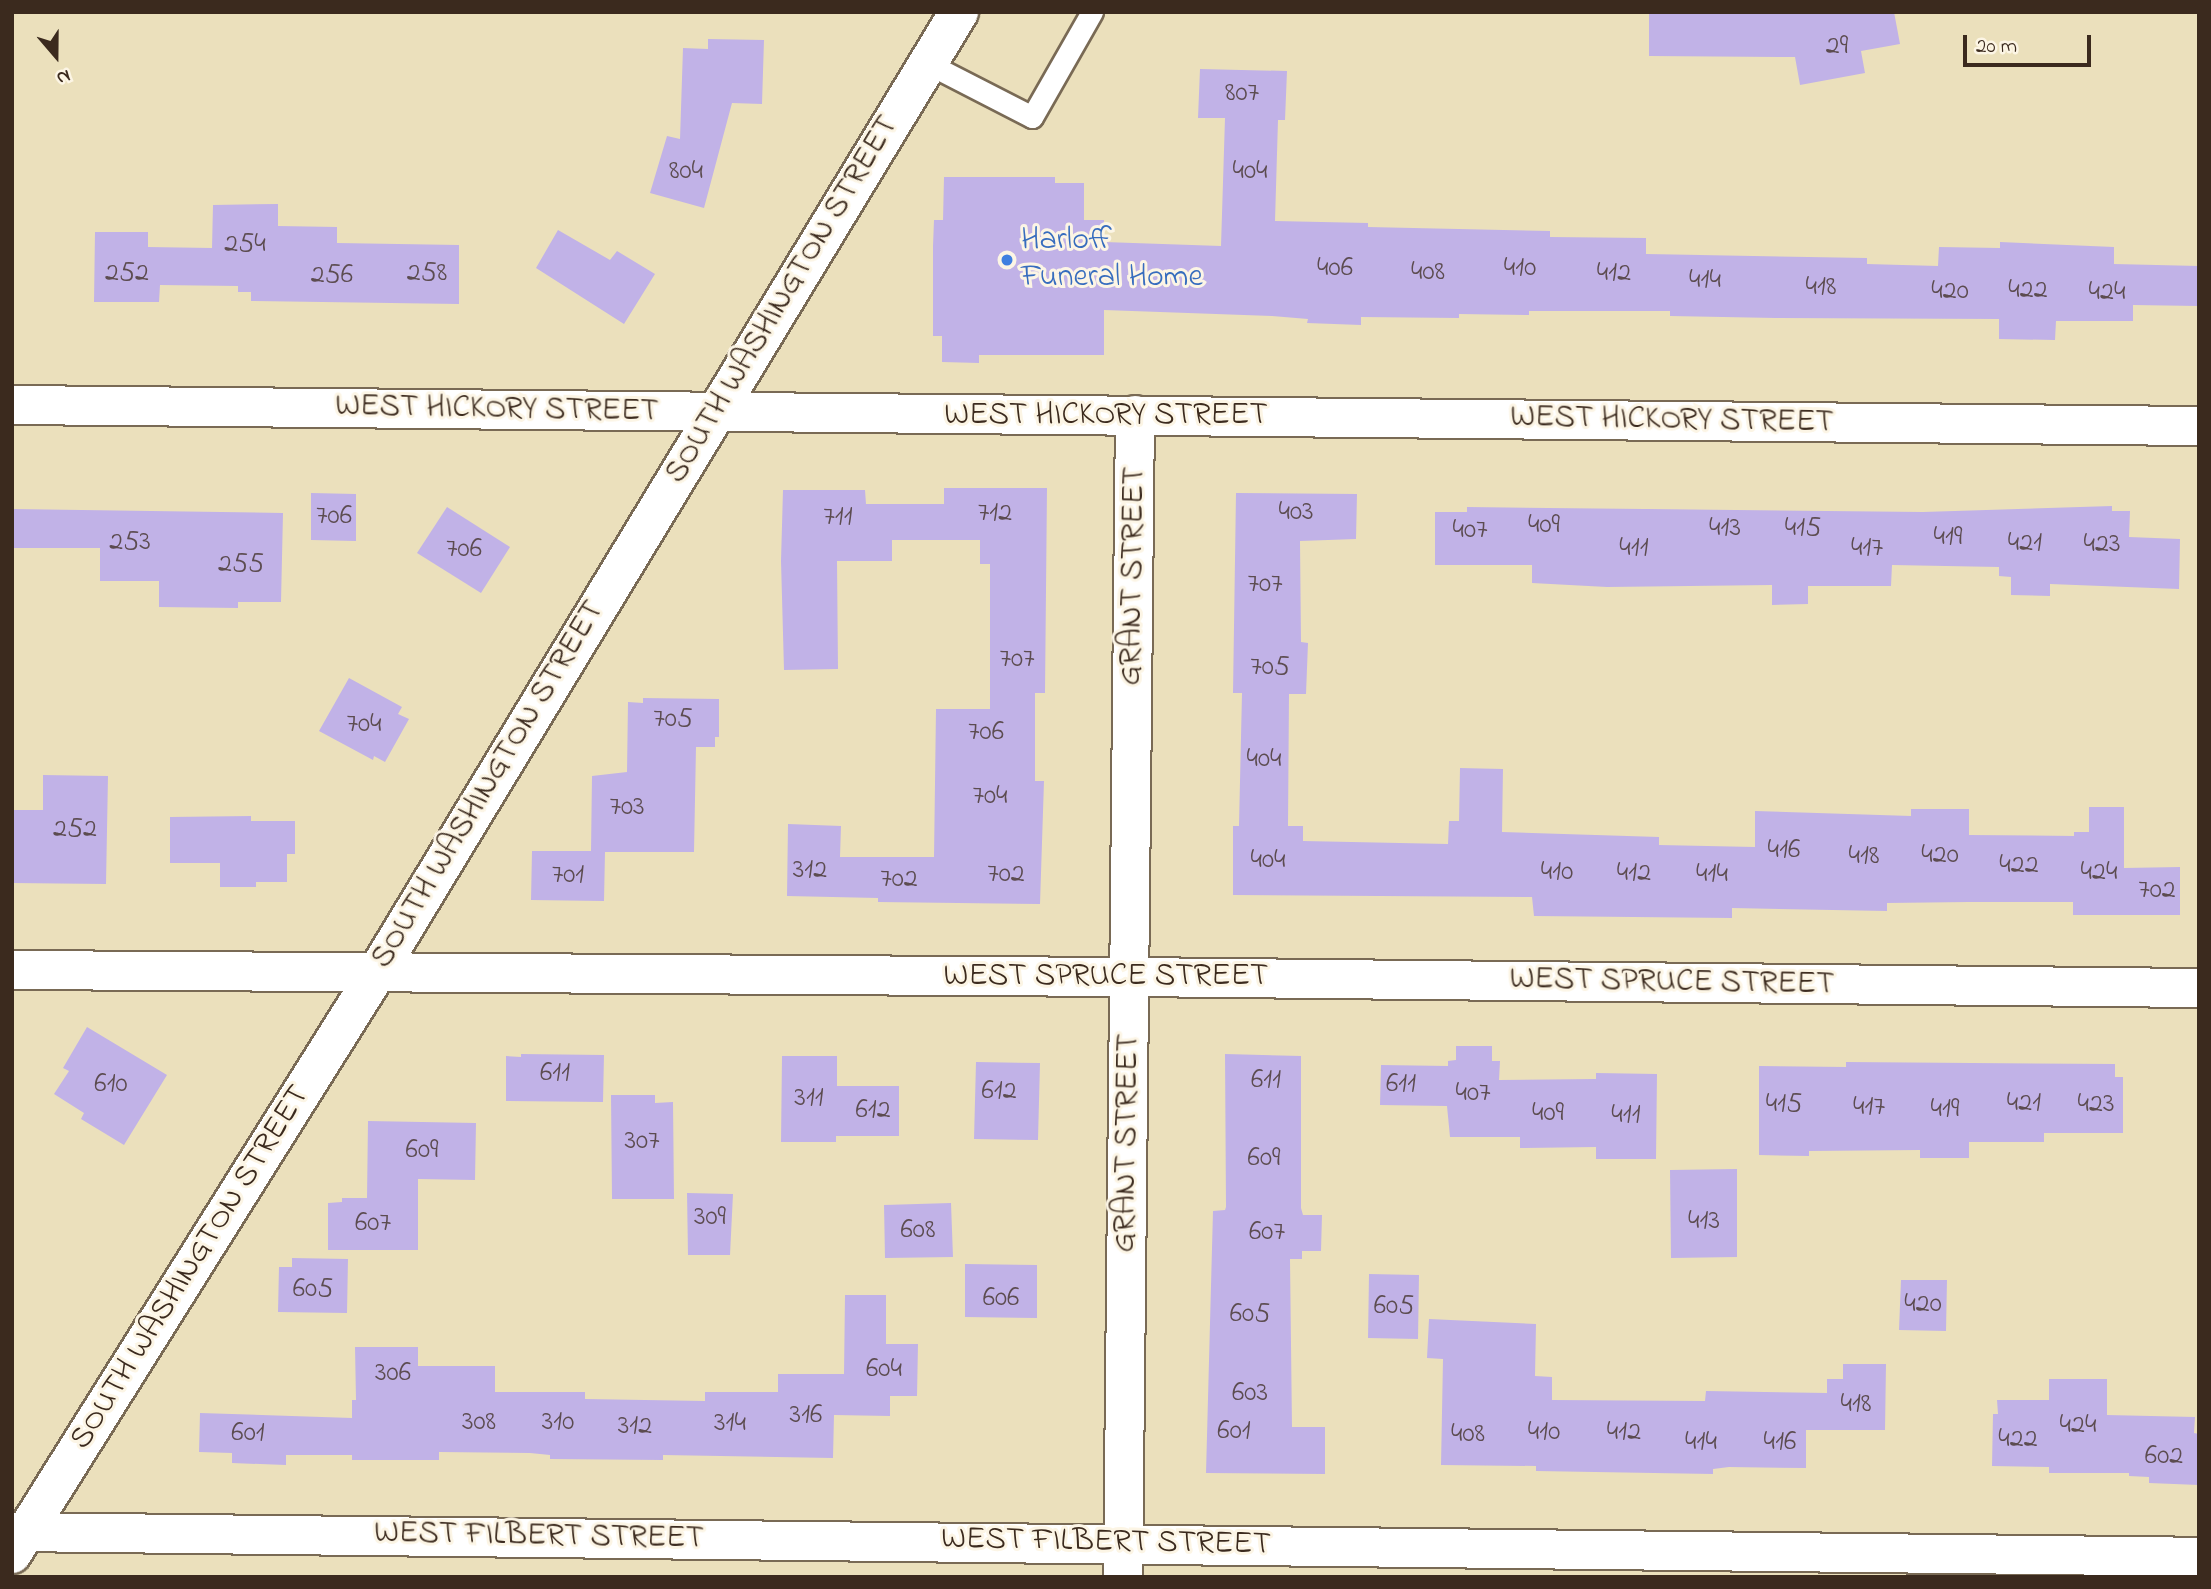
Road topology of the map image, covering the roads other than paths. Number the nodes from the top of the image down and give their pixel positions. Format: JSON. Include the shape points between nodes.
{"nodes":[{"id":1,"x":959,"y":12,"type":"edge"},
{"id":2,"x":1092,"y":12,"type":"edge"},
{"id":3,"x":927,"y":63,"type":"junction"},
{"id":4,"x":12,"y":405,"type":"edge"},
{"id":5,"x":715,"y":412,"type":"junction"},
{"id":6,"x":1135,"y":415,"type":"junction"},
{"id":7,"x":2199,"y":426,"type":"edge"},
{"id":8,"x":12,"y":970,"type":"edge"},
{"id":9,"x":376,"y":974,"type":"junction"},
{"id":10,"x":1130,"y":977,"type":"junction"},
{"id":11,"x":2199,"y":988,"type":"edge"},
{"id":12,"x":17,"y":1539,"type":"edge"},
{"id":13,"x":2199,"y":1557,"type":"edge"},
{"id":14,"x":1123,"y":1560,"type":"edge"}],
"edges":[{"from":1,"to":3,"type":"street","name":"SOUTH WASHINGTON STREET"},
{"from":2,"to":3,"type":"lane","via":[[1032,117]]},
{"from":3,"to":5,"type":"street","name":"SOUTH WASHINGTON STREET"},
{"from":4,"to":5,"type":"street","name":"WEST HICKORY STREET"},
{"from":5,"to":6,"type":"street","name":"WEST HICKORY STREET"},
{"from":5,"to":9,"type":"street","name":"SOUTH WASHINGTON STREET"},
{"from":6,"to":7,"type":"street","name":"WEST HICKORY STREET"},
{"from":6,"to":10,"type":"street","name":"GRANT STREET"},
{"from":8,"to":9,"type":"street","name":"WEST SPRUCE STREET"},
{"from":9,"to":10,"type":"street","name":"WEST SPRUCE STREET"},
{"from":9,"to":12,"type":"street","name":"SOUTH WASHINGTON STREET"},
{"from":10,"to":11,"type":"street","name":"WEST SPRUCE STREET"},
{"from":10,"to":14,"type":"street","name":"GRANT STREET"},
{"from":12,"to":14,"type":"street","name":"WEST FILBERT STREET"},
{"from":13,"to":14,"type":"street","name":"WEST FILBERT STREET"}]}
